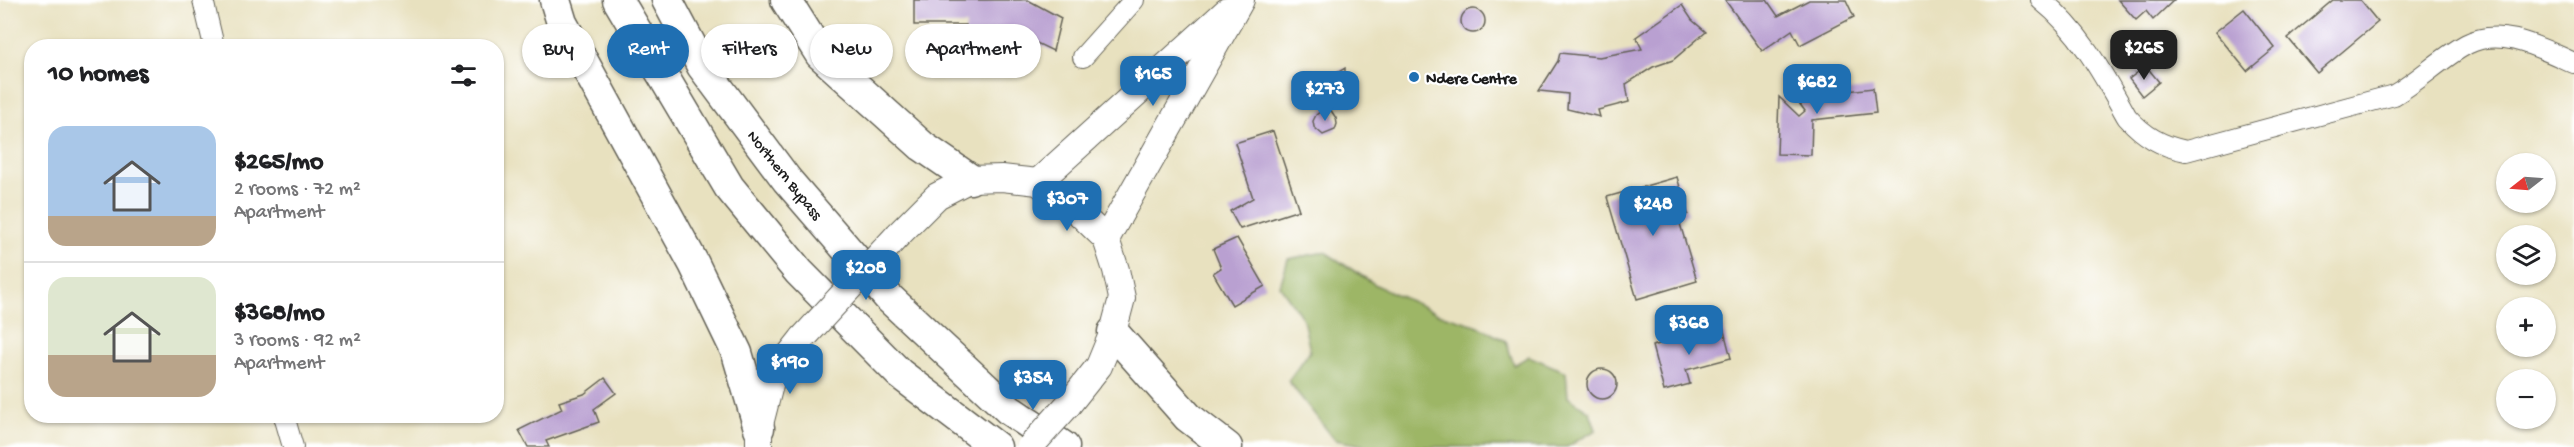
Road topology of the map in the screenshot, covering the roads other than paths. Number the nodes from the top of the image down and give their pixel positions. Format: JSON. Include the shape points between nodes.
{"nodes":[{"id":1,"x":203,"y":0,"type":"edge"},
{"id":2,"x":555,"y":0,"type":"edge"},
{"id":3,"x":618,"y":0,"type":"edge"},
{"id":4,"x":667,"y":0,"type":"edge"},
{"id":5,"x":786,"y":0,"type":"edge"},
{"id":6,"x":1134,"y":0,"type":"edge"},
{"id":7,"x":1241,"y":0,"type":"edge"},
{"id":8,"x":2041,"y":0,"type":"edge"},
{"id":9,"x":212,"y":39,"type":"edge"},
{"id":10,"x":1083,"y":57,"type":"dead end"},
{"id":11,"x":2574,"y":63,"type":"edge"},
{"id":12,"x":970,"y":178,"type":"junction"},
{"id":13,"x":1038,"y":182,"type":"junction"},
{"id":14,"x":1106,"y":239,"type":"junction"},
{"id":15,"x":1113,"y":332,"type":"junction"},
{"id":16,"x":286,"y":423,"type":"edge"},
{"id":17,"x":759,"y":438,"type":"edge"},
{"id":18,"x":293,"y":447,"type":"edge"},
{"id":19,"x":996,"y":447,"type":"edge"},
{"id":20,"x":1030,"y":447,"type":"edge"},
{"id":21,"x":1064,"y":447,"type":"edge"},
{"id":22,"x":1227,"y":447,"type":"edge"}],
"edges":[{"from":1,"to":9,"type":"street"},
{"from":2,"to":17,"type":"highway","via":[[562,23],[694,264],[733,344]]},
{"from":3,"to":19,"type":"highway","via":[[729,187],[798,272],[900,374]]},
{"from":4,"to":21,"type":"highway","name":"Northern Bypass","via":[[702,66],[787,180],[888,297],[1009,410]]},
{"from":5,"to":12,"type":"highway","via":[[820,54],[922,147]]},
{"from":6,"to":10,"type":"street"},
{"from":7,"to":13,"type":"main road"},
{"from":7,"to":14,"type":"main road"},
{"from":8,"to":11,"type":"street","via":[[2080,39],[2137,128],[2160,144],[2186,150],[2394,95],[2478,40],[2500,38],[2529,43]]},
{"from":12,"to":13,"type":"main road"},
{"from":12,"to":17,"type":"main road","bridge":true,"via":[[937,195],[802,338],[772,377]]},
{"from":13,"to":14,"type":"main road"},
{"from":14,"to":15,"type":"main road","via":[[1122,298]]},
{"from":15,"to":20,"type":"main road","bridge":true,"via":[[1099,366]]},
{"from":15,"to":22,"type":"highway","via":[[1188,417]]},
{"from":16,"to":18,"type":"street"}]}
